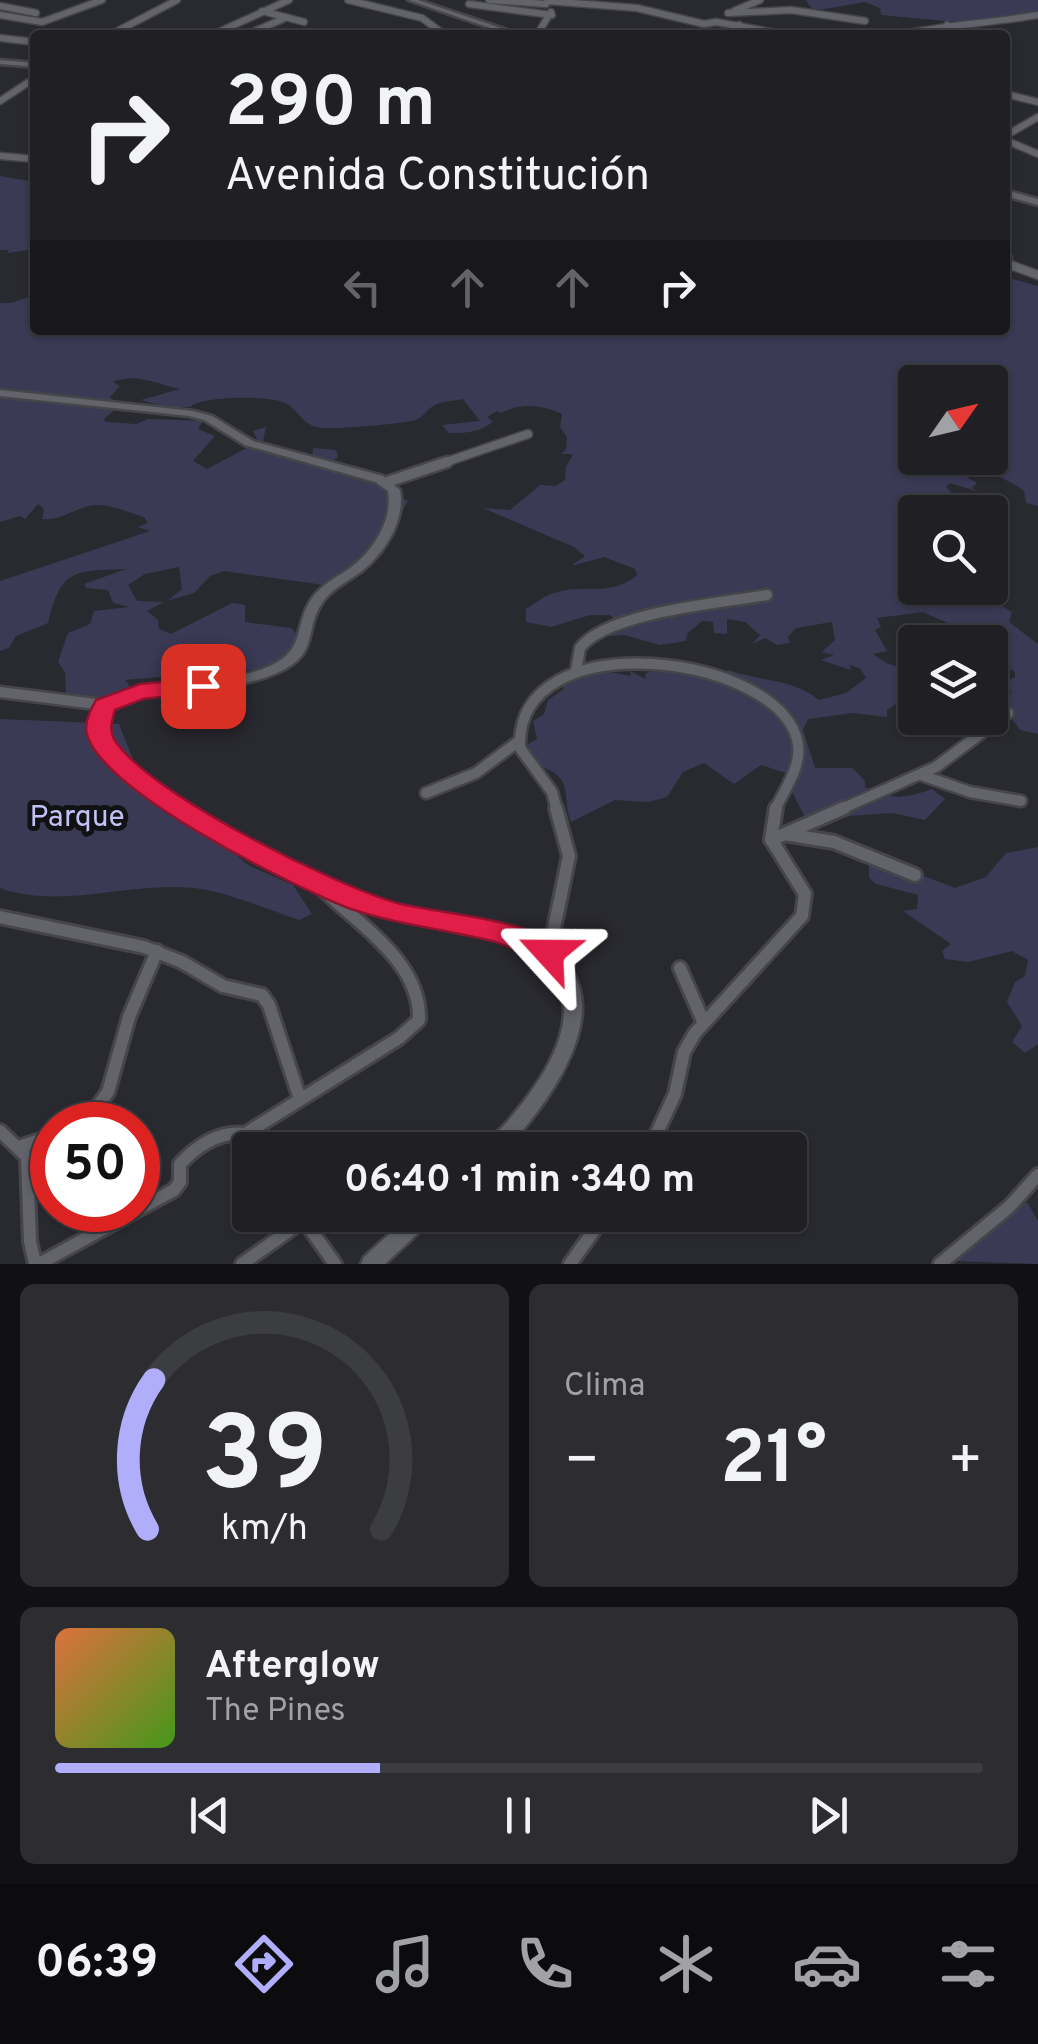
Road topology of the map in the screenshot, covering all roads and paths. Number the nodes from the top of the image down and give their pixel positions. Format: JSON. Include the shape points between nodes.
{"nodes":[{"id":1,"x":102,"y":0,"type":"edge"},
{"id":2,"x":176,"y":0,"type":"edge"},
{"id":3,"x":289,"y":0,"type":"edge"},
{"id":4,"x":348,"y":0,"type":"edge"},
{"id":5,"x":382,"y":0,"type":"edge"},
{"id":6,"x":411,"y":0,"type":"edge"},
{"id":7,"x":489,"y":0,"type":"edge"},
{"id":8,"x":760,"y":0,"type":"edge"},
{"id":9,"x":567,"y":1,"type":"edge"},
{"id":10,"x":546,"y":2,"type":"edge"},
{"id":11,"x":468,"y":4,"type":"dead end"},
{"id":12,"x":0,"y":6,"type":"edge"},
{"id":13,"x":371,"y":6,"type":"junction"},
{"id":14,"x":261,"y":11,"type":"junction"},
{"id":15,"x":36,"y":13,"type":"dead end"},
{"id":16,"x":552,"y":14,"type":"junction"},
{"id":17,"x":728,"y":14,"type":"junction"},
{"id":18,"x":1038,"y":15,"type":"edge"},
{"id":19,"x":1,"y":16,"type":"edge"},
{"id":20,"x":284,"y":18,"type":"junction"},
{"id":21,"x":865,"y":21,"type":"dead end"},
{"id":22,"x":304,"y":22,"type":"dead end"},
{"id":23,"x":716,"y":22,"type":"junction"},
{"id":24,"x":946,"y":25,"type":"junction"},
{"id":25,"x":739,"y":26,"type":"junction"},
{"id":26,"x":119,"y":30,"type":"edge"},
{"id":27,"x":222,"y":30,"type":"edge"},
{"id":28,"x":257,"y":30,"type":"edge"},
{"id":29,"x":438,"y":30,"type":"edge"},
{"id":30,"x":503,"y":30,"type":"edge"},
{"id":31,"x":541,"y":30,"type":"edge"},
{"id":32,"x":733,"y":30,"type":"edge"},
{"id":33,"x":761,"y":30,"type":"edge"},
{"id":34,"x":922,"y":30,"type":"edge"},
{"id":35,"x":957,"y":30,"type":"edge"},
{"id":36,"x":0,"y":38,"type":"edge"},
{"id":37,"x":30,"y":41,"type":"edge"},
{"id":38,"x":0,"y":62,"type":"edge"},
{"id":39,"x":30,"y":65,"type":"edge"},
{"id":40,"x":30,"y":81,"type":"edge"},
{"id":41,"x":1010,"y":95,"type":"edge"},
{"id":42,"x":0,"y":101,"type":"edge"},
{"id":43,"x":1038,"y":102,"type":"edge"},
{"id":44,"x":1038,"y":117,"type":"edge"},
{"id":45,"x":1010,"y":135,"type":"edge"},
{"id":46,"x":1010,"y":140,"type":"edge"},
{"id":47,"x":1038,"y":154,"type":"edge"},
{"id":48,"x":0,"y":156,"type":"edge"},
{"id":49,"x":30,"y":159,"type":"edge"},
{"id":50,"x":1010,"y":194,"type":"edge"},
{"id":51,"x":1038,"y":202,"type":"edge"},
{"id":52,"x":1010,"y":265,"type":"edge"},
{"id":53,"x":1038,"y":275,"type":"edge"},
{"id":54,"x":0,"y":393,"type":"edge"},
{"id":55,"x":528,"y":434,"type":"dead end"},
{"id":56,"x":387,"y":482,"type":"junction"},
{"id":57,"x":767,"y":595,"type":"dead end"},
{"id":58,"x":576,"y":671,"type":"junction"},
{"id":59,"x":0,"y":692,"type":"edge"},
{"id":60,"x":104,"y":706,"type":"junction"},
{"id":61,"x":981,"y":735,"type":"edge"},
{"id":62,"x":518,"y":740,"type":"junction"},
{"id":63,"x":920,"y":775,"type":"junction"},
{"id":64,"x":426,"y":793,"type":"dead end"},
{"id":65,"x":1021,"y":801,"type":"dead end"},
{"id":66,"x":784,"y":834,"type":"junction"},
{"id":67,"x":771,"y":840,"type":"junction"},
{"id":68,"x":916,"y":875,"type":"dead end"},
{"id":69,"x":315,"y":880,"type":"junction"},
{"id":70,"x":0,"y":917,"type":"edge"},
{"id":71,"x":157,"y":951,"type":"junction"},
{"id":72,"x":549,"y":953,"type":"junction"},
{"id":73,"x":680,"y":968,"type":"dead end"},
{"id":74,"x":704,"y":1020,"type":"junction"},
{"id":75,"x":300,"y":1099,"type":"junction"},
{"id":76,"x":100,"y":1102,"type":"edge"},
{"id":77,"x":0,"y":1131,"type":"edge"},
{"id":78,"x":232,"y":1132,"type":"edge"},
{"id":79,"x":248,"y":1132,"type":"edge"},
{"id":80,"x":511,"y":1132,"type":"edge"},
{"id":81,"x":657,"y":1132,"type":"edge"},
{"id":82,"x":30,"y":1143,"type":"edge"},
{"id":83,"x":19,"y":1147,"type":"junction"},
{"id":84,"x":1038,"y":1175,"type":"edge"},
{"id":85,"x":284,"y":1232,"type":"edge"},
{"id":86,"x":312,"y":1232,"type":"edge"},
{"id":87,"x":406,"y":1232,"type":"edge"},
{"id":88,"x":593,"y":1232,"type":"edge"},
{"id":89,"x":37,"y":1264,"type":"edge"},
{"id":90,"x":242,"y":1264,"type":"edge"},
{"id":91,"x":335,"y":1264,"type":"edge"},
{"id":92,"x":371,"y":1264,"type":"edge"},
{"id":93,"x":570,"y":1264,"type":"edge"},
{"id":94,"x":940,"y":1264,"type":"edge"}],
"edges":[{"from":1,"to":19,"type":"street","via":[[42,22]]},
{"from":2,"to":26,"type":"street"},
{"from":3,"to":14,"type":"street"},
{"from":4,"to":13,"type":"street"},
{"from":5,"to":13,"type":"street"},
{"from":6,"to":30,"type":"main road"},
{"from":7,"to":10,"type":"street"},
{"from":8,"to":17,"type":"street"},
{"from":9,"to":10,"type":"street"},
{"from":9,"to":23,"type":"street"},
{"from":10,"to":16,"type":"street"},
{"from":11,"to":16,"type":"street"},
{"from":12,"to":15,"type":"street"},
{"from":13,"to":29,"type":"street","via":[[422,18]]},
{"from":14,"to":20,"type":"street"},
{"from":14,"to":27,"type":"street"},
{"from":16,"to":31,"type":"street"},
{"from":17,"to":21,"type":"street","via":[[791,10]]},
{"from":17,"to":23,"type":"street"},
{"from":18,"to":24,"type":"street"},
{"from":20,"to":22,"type":"street"},
{"from":20,"to":28,"type":"street"},
{"from":23,"to":25,"type":"street"},
{"from":24,"to":34,"type":"street"},
{"from":24,"to":35,"type":"street"},
{"from":25,"to":32,"type":"street"},
{"from":25,"to":33,"type":"street"},
{"from":36,"to":37,"type":"street"},
{"from":38,"to":39,"type":"main road"},
{"from":40,"to":42,"type":"street"},
{"from":41,"to":43,"type":"street"},
{"from":44,"to":45,"type":"street"},
{"from":46,"to":47,"type":"street"},
{"from":48,"to":49,"type":"street"},
{"from":50,"to":51,"type":"main road"},
{"from":52,"to":53,"type":"street"},
{"from":54,"to":56,"type":"main road","via":[[189,413],[274,452]]},
{"from":55,"to":56,"type":"street"},
{"from":56,"to":60,"type":"main road","via":[[398,505],[367,560],[319,598],[294,660],[227,684],[140,692]]},
{"from":57,"to":58,"type":"street","via":[[597,634],[584,642]]},
{"from":58,"to":62,"type":"street","via":[[545,687]]},
{"from":58,"to":67,"type":"street","via":[[635,666],[689,672],[734,681],[770,703],[800,748],[773,817]]},
{"from":59,"to":60,"type":"street"},
{"from":60,"to":69,"type":"main road","via":[[98,728],[103,742],[134,780]]},
{"from":61,"to":63,"type":"street"},
{"from":62,"to":64,"type":"street","via":[[476,773]]},
{"from":62,"to":72,"type":"street","via":[[552,792],[569,856]]},
{"from":63,"to":65,"type":"street"},
{"from":63,"to":66,"type":"street"},
{"from":66,"to":67,"type":"street"},
{"from":66,"to":68,"type":"street","via":[[834,842]]},
{"from":67,"to":74,"type":"street","via":[[807,896],[802,916]]},
{"from":69,"to":72,"type":"main road","via":[[380,909],[500,932]]},
{"from":69,"to":75,"type":"street","via":[[399,963],[422,1011],[413,1028]]},
{"from":70,"to":71,"type":"street"},
{"from":71,"to":75,"type":"street","via":[[223,986],[266,998]]},
{"from":71,"to":76,"type":"street"},
{"from":72,"to":80,"type":"main road","via":[[570,985],[568,1038],[544,1092]]},
{"from":73,"to":74,"type":"street"},
{"from":74,"to":81,"type":"street","via":[[684,1052]]},
{"from":75,"to":79,"type":"street"},
{"from":77,"to":83,"type":"street"},
{"from":78,"to":89,"type":"street","via":[[186,1157],[174,1190]]},
{"from":82,"to":83,"type":"street"},
{"from":83,"to":89,"type":"street","via":[[29,1171],[30,1242]]},
{"from":84,"to":94,"type":"street"},
{"from":85,"to":90,"type":"street"},
{"from":86,"to":91,"type":"street"},
{"from":87,"to":92,"type":"main road"},
{"from":88,"to":93,"type":"street"}]}
